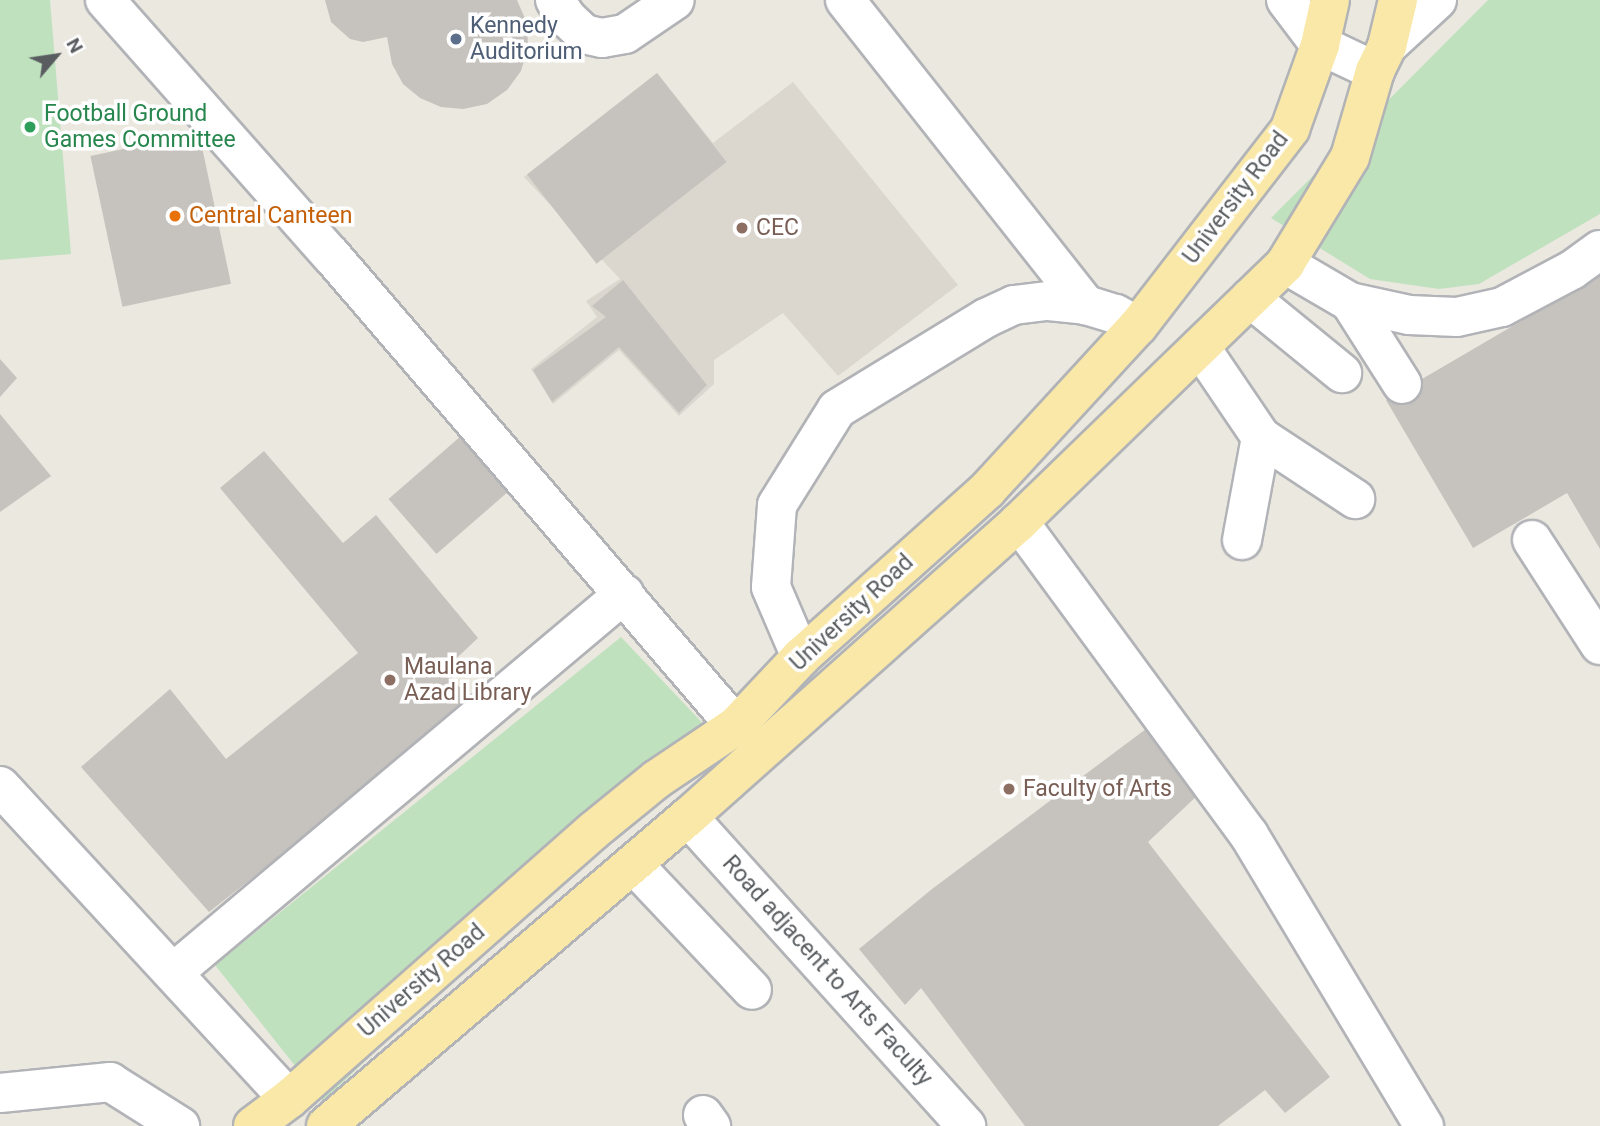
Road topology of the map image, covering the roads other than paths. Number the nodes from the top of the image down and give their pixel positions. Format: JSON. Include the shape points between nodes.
{"nodes":[{"id":1,"x":105,"y":0,"type":"edge"},
{"id":2,"x":555,"y":0,"type":"edge"},
{"id":3,"x":675,"y":0,"type":"edge"},
{"id":4,"x":845,"y":0,"type":"edge"},
{"id":5,"x":1286,"y":0,"type":"edge"},
{"id":6,"x":1330,"y":0,"type":"edge"},
{"id":7,"x":1398,"y":0,"type":"edge"},
{"id":8,"x":1437,"y":0,"type":"edge"},
{"id":9,"x":1320,"y":45,"type":"junction"},
{"id":10,"x":1381,"y":58,"type":"junction"},
{"id":11,"x":1600,"y":250,"type":"edge"},
{"id":12,"x":1285,"y":264,"type":"junction"},
{"id":13,"x":1250,"y":298,"type":"junction"},
{"id":14,"x":1350,"y":302,"type":"junction"},
{"id":15,"x":1086,"y":305,"type":"junction"},
{"id":16,"x":1138,"y":326,"type":"junction"},
{"id":17,"x":1200,"y":347,"type":"junction"},
{"id":18,"x":1342,"y":373,"type":"dead end"},
{"id":19,"x":1402,"y":384,"type":"dead end"},
{"id":20,"x":1261,"y":437,"type":"junction"},
{"id":21,"x":1355,"y":499,"type":"dead end"},
{"id":22,"x":1019,"y":522,"type":"junction"},
{"id":23,"x":1242,"y":540,"type":"dead end"},
{"id":24,"x":1532,"y":540,"type":"dead end"},
{"id":25,"x":624,"y":594,"type":"junction"},
{"id":26,"x":1600,"y":645,"type":"edge"},
{"id":27,"x":801,"y":657,"type":"junction"},
{"id":28,"x":736,"y":726,"type":"junction"},
{"id":29,"x":0,"y":786,"type":"edge"},
{"id":30,"x":688,"y":817,"type":"junction"},
{"id":31,"x":633,"y":864,"type":"junction"},
{"id":32,"x":174,"y":972,"type":"junction"},
{"id":33,"x":752,"y":990,"type":"dead end"},
{"id":34,"x":0,"y":1093,"type":"edge"},
{"id":35,"x":289,"y":1098,"type":"junction"},
{"id":36,"x":180,"y":1126,"type":"edge"},
{"id":37,"x":253,"y":1126,"type":"edge"},
{"id":38,"x":326,"y":1126,"type":"edge"},
{"id":39,"x":966,"y":1126,"type":"edge"},
{"id":40,"x":1424,"y":1126,"type":"edge"}],
"edges":[{"from":1,"to":25,"type":"street"},
{"from":2,"to":3,"type":"street","via":[[584,34],[602,38],[625,34]]},
{"from":4,"to":15,"type":"street"},
{"from":5,"to":9,"type":"street"},
{"from":6,"to":9,"type":"main road","name":"University Road"},
{"from":7,"to":10,"type":"main road"},
{"from":8,"to":10,"type":"street"},
{"from":9,"to":10,"type":"street"},
{"from":9,"to":16,"type":"main road","name":"University Road","via":[[1290,129]]},
{"from":10,"to":12,"type":"main road","via":[[1350,156]]},
{"from":11,"to":14,"type":"street","via":[[1502,307],[1457,317],[1409,315]]},
{"from":12,"to":13,"type":"main road"},
{"from":12,"to":14,"type":"street"},
{"from":13,"to":17,"type":"main road"},
{"from":13,"to":18,"type":"street"},
{"from":14,"to":19,"type":"street"},
{"from":15,"to":16,"type":"street"},
{"from":15,"to":27,"type":"street","via":[[1049,300],[1014,305],[837,409],[777,505],[771,587]]},
{"from":16,"to":27,"type":"main road","name":"University Road","via":[[987,490]]},
{"from":17,"to":20,"type":"street"},
{"from":17,"to":22,"type":"main road"},
{"from":20,"to":21,"type":"street"},
{"from":20,"to":23,"type":"street"},
{"from":22,"to":30,"type":"main road"},
{"from":22,"to":40,"type":"street","via":[[1249,835]]},
{"from":24,"to":26,"type":"street"},
{"from":25,"to":28,"type":"street"},
{"from":25,"to":32,"type":"street"},
{"from":27,"to":28,"type":"main road","name":"University Road"},
{"from":28,"to":35,"type":"main road","name":"University Road","via":[[657,779],[593,831]]},
{"from":29,"to":32,"type":"street"},
{"from":30,"to":31,"type":"main road"},
{"from":30,"to":39,"type":"street","name":"Road adjacent to Arts Faculty"},
{"from":31,"to":33,"type":"street"},
{"from":31,"to":38,"type":"main road"},
{"from":32,"to":35,"type":"street"},
{"from":34,"to":36,"type":"street","via":[[110,1082]]},
{"from":35,"to":37,"type":"main road","name":"University Road"}]}
